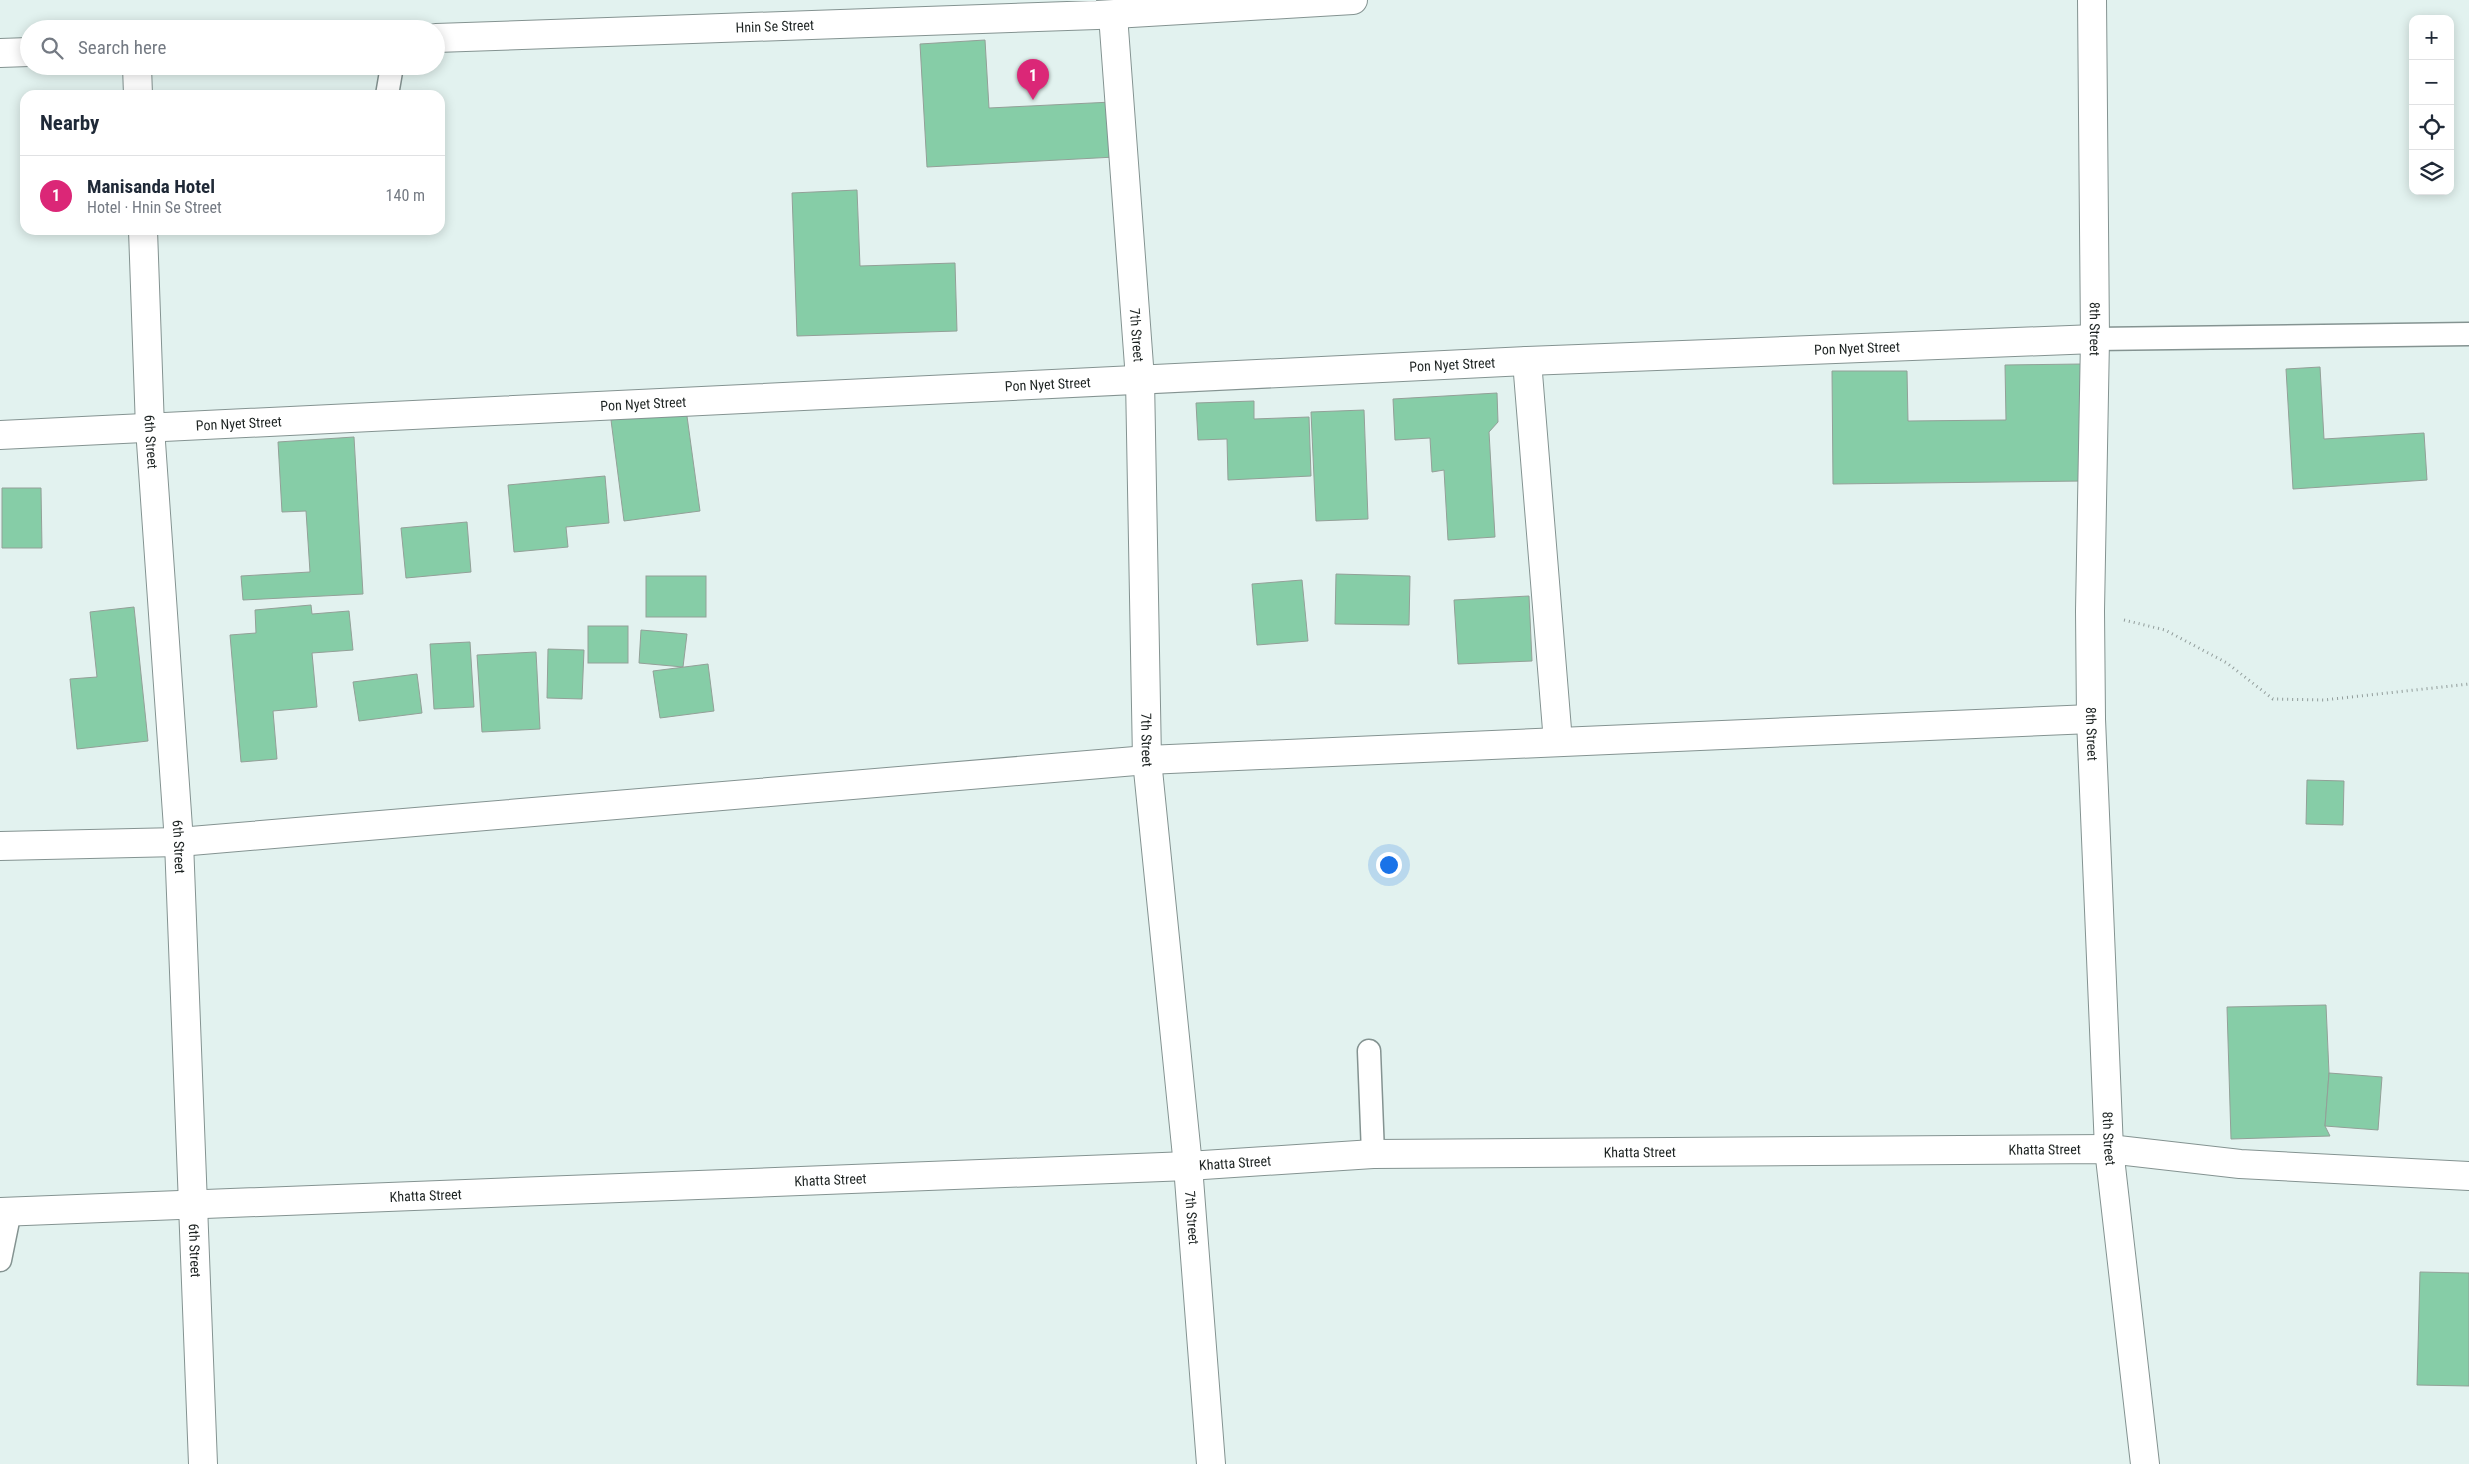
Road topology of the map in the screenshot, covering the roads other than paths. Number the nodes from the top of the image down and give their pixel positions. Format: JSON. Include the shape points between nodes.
{"nodes":[{"id":1,"x":1353,"y":0,"type":"edge"},
{"id":2,"x":2092,"y":0,"type":"edge"},
{"id":3,"x":1076,"y":8,"type":"edge"},
{"id":4,"x":1113,"y":15,"type":"junction"},
{"id":5,"x":445,"y":38,"type":"edge"},
{"id":6,"x":20,"y":52,"type":"edge"},
{"id":7,"x":0,"y":53,"type":"edge"},
{"id":8,"x":137,"y":75,"type":"edge"},
{"id":9,"x":390,"y":75,"type":"edge"},
{"id":10,"x":138,"y":90,"type":"edge"},
{"id":11,"x":388,"y":90,"type":"edge"},
{"id":12,"x":143,"y":235,"type":"edge"},
{"id":13,"x":2469,"y":334,"type":"edge"},
{"id":14,"x":2095,"y":339,"type":"junction"},
{"id":15,"x":1527,"y":361,"type":"junction"},
{"id":16,"x":1140,"y":379,"type":"junction"},
{"id":17,"x":150,"y":428,"type":"junction"},
{"id":18,"x":0,"y":435,"type":"edge"},
{"id":19,"x":2091,"y":719,"type":"junction"},
{"id":20,"x":1558,"y":742,"type":"junction"},
{"id":21,"x":1148,"y":760,"type":"junction"},
{"id":22,"x":179,"y":842,"type":"junction"},
{"id":23,"x":0,"y":846,"type":"edge"},
{"id":24,"x":1369,"y":1051,"type":"dead end"},
{"id":25,"x":2109,"y":1149,"type":"junction"},
{"id":26,"x":1374,"y":1154,"type":"junction"},
{"id":27,"x":1188,"y":1166,"type":"junction"},
{"id":28,"x":2469,"y":1176,"type":"edge"},
{"id":29,"x":193,"y":1203,"type":"junction"},
{"id":30,"x":5,"y":1212,"type":"edge"},
{"id":31,"x":0,"y":1260,"type":"edge"},
{"id":32,"x":203,"y":1464,"type":"edge"},
{"id":33,"x":1211,"y":1464,"type":"edge"},
{"id":34,"x":2145,"y":1464,"type":"edge"}],
"edges":[{"from":1,"to":4,"type":"street","name":"Hnin Se Street"},
{"from":2,"to":14,"type":"street","name":"8th Street"},
{"from":3,"to":4,"type":"street","name":"Hnin Se Street"},
{"from":3,"to":5,"type":"street","name":"Hnin Se Street"},
{"from":4,"to":16,"type":"street","name":"7th Street"},
{"from":6,"to":7,"type":"street"},
{"from":8,"to":10,"type":"street"},
{"from":9,"to":11,"type":"lane"},
{"from":12,"to":17,"type":"street","name":"6th Street"},
{"from":13,"to":14,"type":"lane"},
{"from":14,"to":15,"type":"street","name":"Pon Nyet Street"},
{"from":14,"to":19,"type":"street","name":"8th Street"},
{"from":15,"to":16,"type":"street","name":"Pon Nyet Street"},
{"from":15,"to":20,"type":"street"},
{"from":16,"to":17,"type":"street","name":"Pon Nyet Street"},
{"from":16,"to":21,"type":"street","name":"7th Street"},
{"from":17,"to":18,"type":"street","name":"Pon Nyet Street"},
{"from":17,"to":22,"type":"street","name":"6th Street"},
{"from":19,"to":20,"type":"street"},
{"from":19,"to":25,"type":"street","name":"8th Street"},
{"from":20,"to":21,"type":"street"},
{"from":21,"to":22,"type":"street"},
{"from":21,"to":27,"type":"street","name":"7th Street"},
{"from":22,"to":23,"type":"street"},
{"from":22,"to":29,"type":"street","name":"6th Street"},
{"from":24,"to":26,"type":"lane"},
{"from":25,"to":26,"type":"street","name":"Khatta Street"},
{"from":25,"to":28,"type":"street","name":"Khatta Street","via":[[2240,1164]]},
{"from":25,"to":34,"type":"street","name":"8th Street"},
{"from":26,"to":27,"type":"street","name":"Khatta Street"},
{"from":27,"to":29,"type":"street","name":"Khatta Street"},
{"from":27,"to":33,"type":"street","name":"7th Street"},
{"from":29,"to":30,"type":"street","name":"Khatta Street"},
{"from":29,"to":32,"type":"street","name":"6th Street"},
{"from":30,"to":31,"type":"lane"}]}
